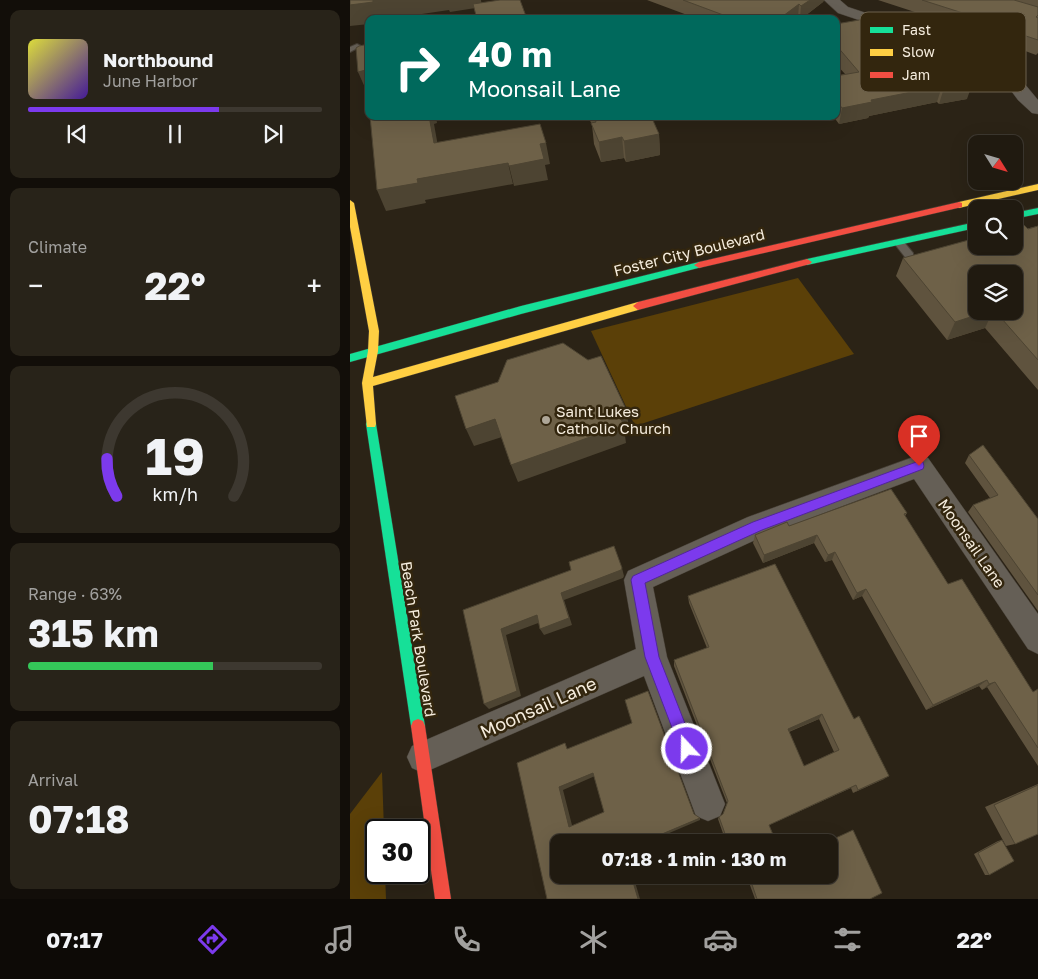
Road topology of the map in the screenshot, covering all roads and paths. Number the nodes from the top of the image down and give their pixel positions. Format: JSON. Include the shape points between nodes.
{"nodes":[{"id":1,"x":831,"y":0,"type":"edge"},
{"id":2,"x":860,"y":16,"type":"edge"},
{"id":3,"x":350,"y":44,"type":"edge"},
{"id":4,"x":350,"y":50,"type":"edge"},
{"id":5,"x":1021,"y":92,"type":"edge"},
{"id":6,"x":1038,"y":109,"type":"edge"},
{"id":7,"x":1038,"y":187,"type":"edge"},
{"id":8,"x":350,"y":203,"type":"edge"},
{"id":9,"x":1038,"y":211,"type":"edge"},
{"id":10,"x":1023,"y":214,"type":"edge"},
{"id":11,"x":968,"y":227,"type":"edge"},
{"id":12,"x":899,"y":242,"type":"junction"},
{"id":13,"x":909,"y":255,"type":"edge"},
{"id":14,"x":373,"y":351,"type":"junction"},
{"id":15,"x":350,"y":358,"type":"edge"},
{"id":16,"x":356,"y":372,"type":"dead end"},
{"id":17,"x":367,"y":383,"type":"junction"},
{"id":18,"x":1038,"y":639,"type":"edge"},
{"id":19,"x":652,"y":657,"type":"junction"},
{"id":20,"x":423,"y":757,"type":"junction"},
{"id":21,"x":708,"y":804,"type":"dead end"},
{"id":22,"x":444,"y":899,"type":"edge"}],
"edges":[{"from":1,"to":2,"type":"street","via":[[843,10]]},
{"from":3,"to":4,"type":"lane","via":[[357,46]]},
{"from":5,"to":6,"type":"street"},
{"from":7,"to":14,"type":"main road","name":"Foster City Boulevard","via":[[796,241]]},
{"from":8,"to":14,"type":"main road","name":"Beach Park Boulevard","via":[[374,331]]},
{"from":9,"to":10,"type":"main road"},
{"from":11,"to":12,"type":"main road"},
{"from":12,"to":13,"type":"lane"},
{"from":12,"to":17,"type":"main road","via":[[653,302]]},
{"from":14,"to":15,"type":"main road","name":"Foster City Boulevard"},
{"from":14,"to":17,"type":"main road","name":"Beach Park Boulevard"},
{"from":16,"to":17,"type":"main road"},
{"from":17,"to":20,"type":"main road","name":"Beach Park Boulevard"},
{"from":18,"to":19,"type":"street","name":"Moonsail Lane","via":[[919,466],[757,526],[638,580]]},
{"from":19,"to":20,"type":"street","name":"Moonsail Lane"},
{"from":19,"to":21,"type":"street","name":"Moonsail Lane"},
{"from":20,"to":22,"type":"main road","name":"Beach Park Boulevard"}]}
